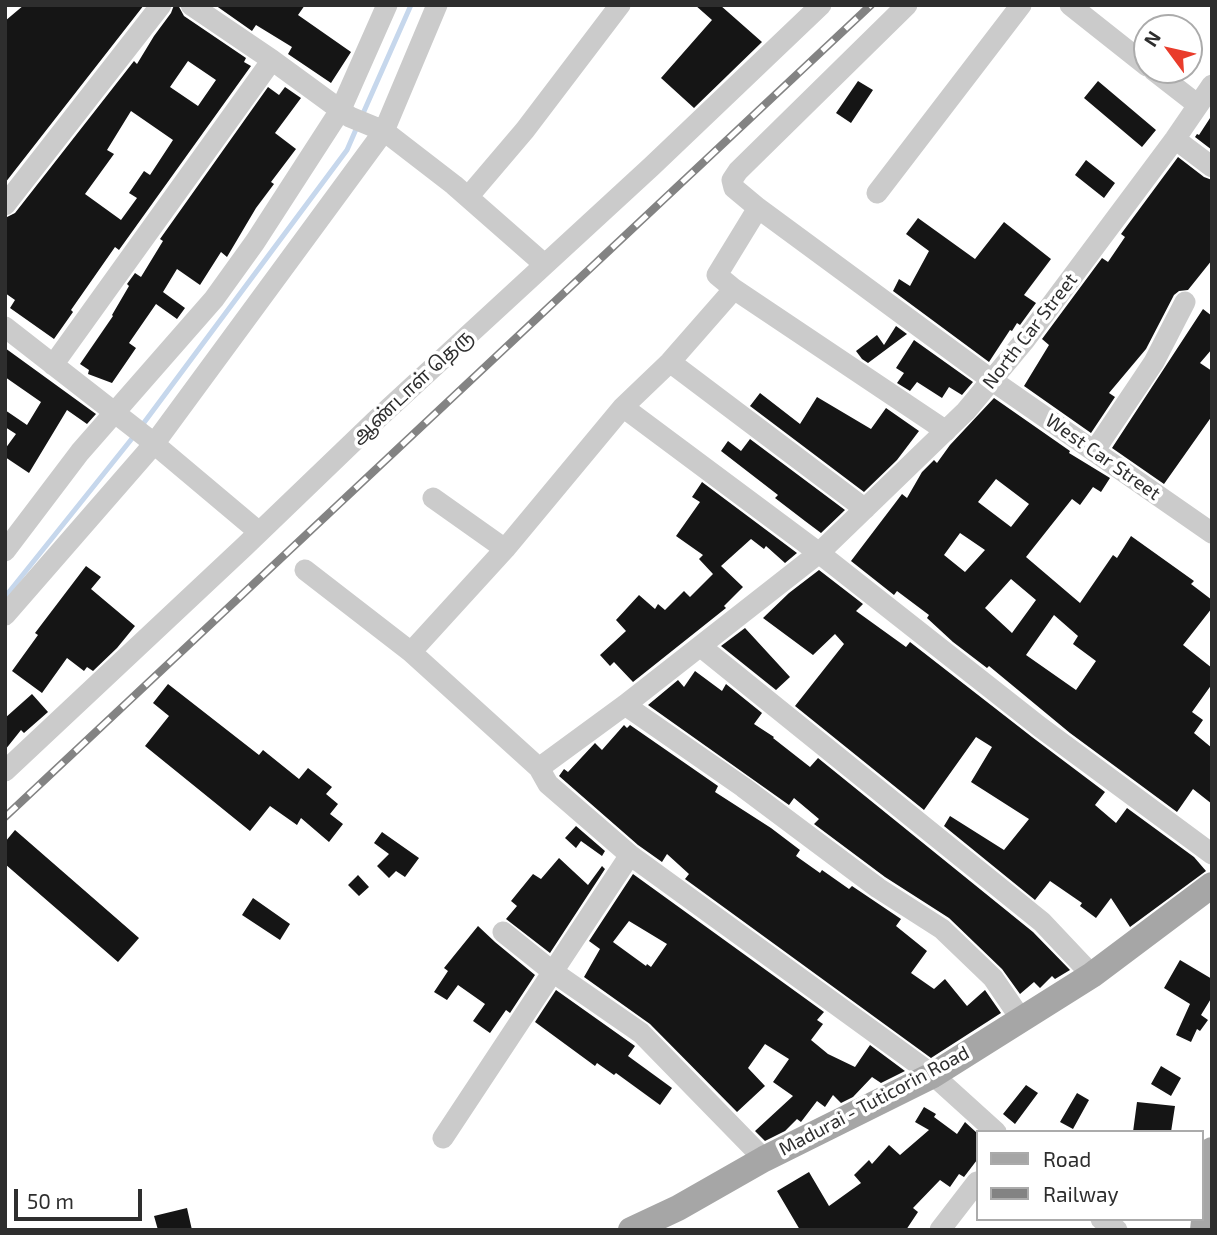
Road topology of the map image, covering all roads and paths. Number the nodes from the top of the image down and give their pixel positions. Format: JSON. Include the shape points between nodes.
{"nodes":[{"id":1,"x":162,"y":5,"type":"edge"},
{"id":2,"x":191,"y":5,"type":"edge"},
{"id":3,"x":387,"y":5,"type":"edge"},
{"id":4,"x":437,"y":5,"type":"edge"},
{"id":5,"x":620,"y":5,"type":"edge"},
{"id":6,"x":821,"y":5,"type":"edge"},
{"id":7,"x":907,"y":5,"type":"edge"},
{"id":8,"x":1021,"y":5,"type":"edge"},
{"id":9,"x":1070,"y":5,"type":"edge"},
{"id":10,"x":1133,"y":54,"type":"edge"},
{"id":11,"x":272,"y":60,"type":"junction"},
{"id":12,"x":1171,"y":84,"type":"edge"},
{"id":13,"x":1212,"y":85,"type":"edge"},
{"id":14,"x":1198,"y":105,"type":"junction"},
{"id":15,"x":345,"y":113,"type":"junction"},
{"id":16,"x":377,"y":127,"type":"junction"},
{"id":17,"x":1175,"y":139,"type":"junction"},
{"id":18,"x":1212,"y":167,"type":"edge"},
{"id":19,"x":877,"y":194,"type":"dead end"},
{"id":20,"x":468,"y":197,"type":"junction"},
{"id":21,"x":5,"y":205,"type":"edge"},
{"id":22,"x":758,"y":208,"type":"junction"},
{"id":23,"x":544,"y":264,"type":"junction"},
{"id":24,"x":734,"y":289,"type":"junction"},
{"id":25,"x":1185,"y":302,"type":"dead end"},
{"id":26,"x":5,"y":327,"type":"edge"},
{"id":27,"x":670,"y":362,"type":"junction"},
{"id":28,"x":53,"y":365,"type":"junction"},
{"id":29,"x":993,"y":381,"type":"junction"},
{"id":30,"x":623,"y":407,"type":"junction"},
{"id":31,"x":122,"y":418,"type":"junction"},
{"id":32,"x":946,"y":430,"type":"junction"},
{"id":33,"x":150,"y":441,"type":"junction"},
{"id":34,"x":1095,"y":450,"type":"junction"},
{"id":35,"x":433,"y":498,"type":"dead end"},
{"id":36,"x":865,"y":509,"type":"junction"},
{"id":37,"x":259,"y":532,"type":"junction"},
{"id":38,"x":1212,"y":533,"type":"edge"},
{"id":39,"x":505,"y":549,"type":"junction"},
{"id":40,"x":5,"y":551,"type":"edge"},
{"id":41,"x":819,"y":553,"type":"junction"},
{"id":42,"x":305,"y":570,"type":"dead end"},
{"id":43,"x":5,"y":615,"type":"edge"},
{"id":44,"x":700,"y":646,"type":"junction"},
{"id":45,"x":411,"y":652,"type":"junction"},
{"id":46,"x":625,"y":705,"type":"junction"},
{"id":47,"x":539,"y":768,"type":"junction"},
{"id":48,"x":5,"y":771,"type":"edge"},
{"id":49,"x":1212,"y":854,"type":"edge"},
{"id":50,"x":630,"y":855,"type":"junction"},
{"id":51,"x":1212,"y":885,"type":"edge"},
{"id":52,"x":503,"y":932,"type":"dead end"},
{"id":53,"x":553,"y":972,"type":"junction"},
{"id":54,"x":1092,"y":975,"type":"junction"},
{"id":55,"x":1021,"y":1019,"type":"junction"},
{"id":56,"x":933,"y":1075,"type":"junction"},
{"id":57,"x":994,"y":1130,"type":"edge"},
{"id":58,"x":443,"y":1138,"type":"dead end"},
{"id":59,"x":1212,"y":1150,"type":"edge"},
{"id":60,"x":764,"y":1159,"type":"junction"},
{"id":61,"x":976,"y":1183,"type":"edge"},
{"id":62,"x":631,"y":1230,"type":"edge"},
{"id":63,"x":940,"y":1230,"type":"edge"},
{"id":64,"x":1203,"y":1230,"type":"edge"}],
"edges":[{"from":1,"to":21,"type":"street"},
{"from":2,"to":11,"type":"street"},
{"from":3,"to":15,"type":"street"},
{"from":4,"to":16,"type":"street"},
{"from":5,"to":20,"type":"street"},
{"from":6,"to":23,"type":"street","name":"ஆண்டாள் தெரு"},
{"from":7,"to":22,"type":"street","name":"West Car Street","via":[[732,180],[734,188]]},
{"from":8,"to":19,"type":"street"},
{"from":9,"to":10,"type":"street"},
{"from":11,"to":15,"type":"street"},
{"from":11,"to":28,"type":"street"},
{"from":12,"to":14,"type":"street"},
{"from":13,"to":14,"type":"street","name":"North Car Street"},
{"from":14,"to":17,"type":"street","name":"North Car Street"},
{"from":15,"to":16,"type":"street"},
{"from":15,"to":31,"type":"street","via":[[214,299]]},
{"from":16,"to":20,"type":"street"},
{"from":16,"to":33,"type":"street"},
{"from":17,"to":18,"type":"street"},
{"from":17,"to":29,"type":"street","name":"North Car Street"},
{"from":20,"to":23,"type":"street"},
{"from":22,"to":24,"type":"street","via":[[717,275]]},
{"from":22,"to":29,"type":"street","name":"West Car Street"},
{"from":23,"to":37,"type":"street","name":"ஆண்டாள் தெரு"},
{"from":24,"to":27,"type":"street"},
{"from":24,"to":32,"type":"street"},
{"from":25,"to":34,"type":"street","via":[[1154,362]]},
{"from":26,"to":28,"type":"street"},
{"from":27,"to":30,"type":"street"},
{"from":27,"to":36,"type":"street"},
{"from":28,"to":31,"type":"street"},
{"from":29,"to":32,"type":"street","name":"North Car Street"},
{"from":29,"to":34,"type":"street","name":"West Car Street"},
{"from":30,"to":39,"type":"street"},
{"from":30,"to":41,"type":"street"},
{"from":31,"to":33,"type":"street"},
{"from":31,"to":40,"type":"street","via":[[79,452]]},
{"from":32,"to":36,"type":"street","name":"North Car Street"},
{"from":33,"to":37,"type":"street"},
{"from":33,"to":43,"type":"street"},
{"from":34,"to":38,"type":"street","name":"West Car Street"},
{"from":35,"to":39,"type":"street"},
{"from":36,"to":41,"type":"street","name":"North Car Street"},
{"from":37,"to":48,"type":"street","name":"ஆண்டாள் தெரு"},
{"from":39,"to":45,"type":"street"},
{"from":41,"to":44,"type":"street","name":"North Car Street"},
{"from":41,"to":49,"type":"street","via":[[1040,727]]},
{"from":42,"to":45,"type":"street"},
{"from":44,"to":46,"type":"street","name":"North Car Street"},
{"from":44,"to":54,"type":"street","via":[[1042,922]]},
{"from":45,"to":47,"type":"street"},
{"from":46,"to":47,"type":"street","name":"North Car Street"},
{"from":46,"to":55,"type":"street","via":[[942,929],[993,978]]},
{"from":47,"to":50,"type":"street","via":[[548,784]]},
{"from":50,"to":53,"type":"street"},
{"from":50,"to":56,"type":"street"},
{"from":51,"to":54,"type":"main road","name":"Madurai - Tuticorin Road"},
{"from":52,"to":53,"type":"street"},
{"from":53,"to":58,"type":"street"},
{"from":53,"to":60,"type":"street","via":[[641,1033]]},
{"from":54,"to":55,"type":"main road","name":"Madurai - Tuticorin Road"},
{"from":55,"to":56,"type":"main road","name":"Madurai - Tuticorin Road"},
{"from":56,"to":57,"type":"street"},
{"from":56,"to":60,"type":"main road","name":"Madurai - Tuticorin Road"},
{"from":59,"to":64,"type":"main road"},
{"from":60,"to":62,"type":"main road","name":"Madurai - Tuticorin Road"},
{"from":61,"to":63,"type":"street"}]}
